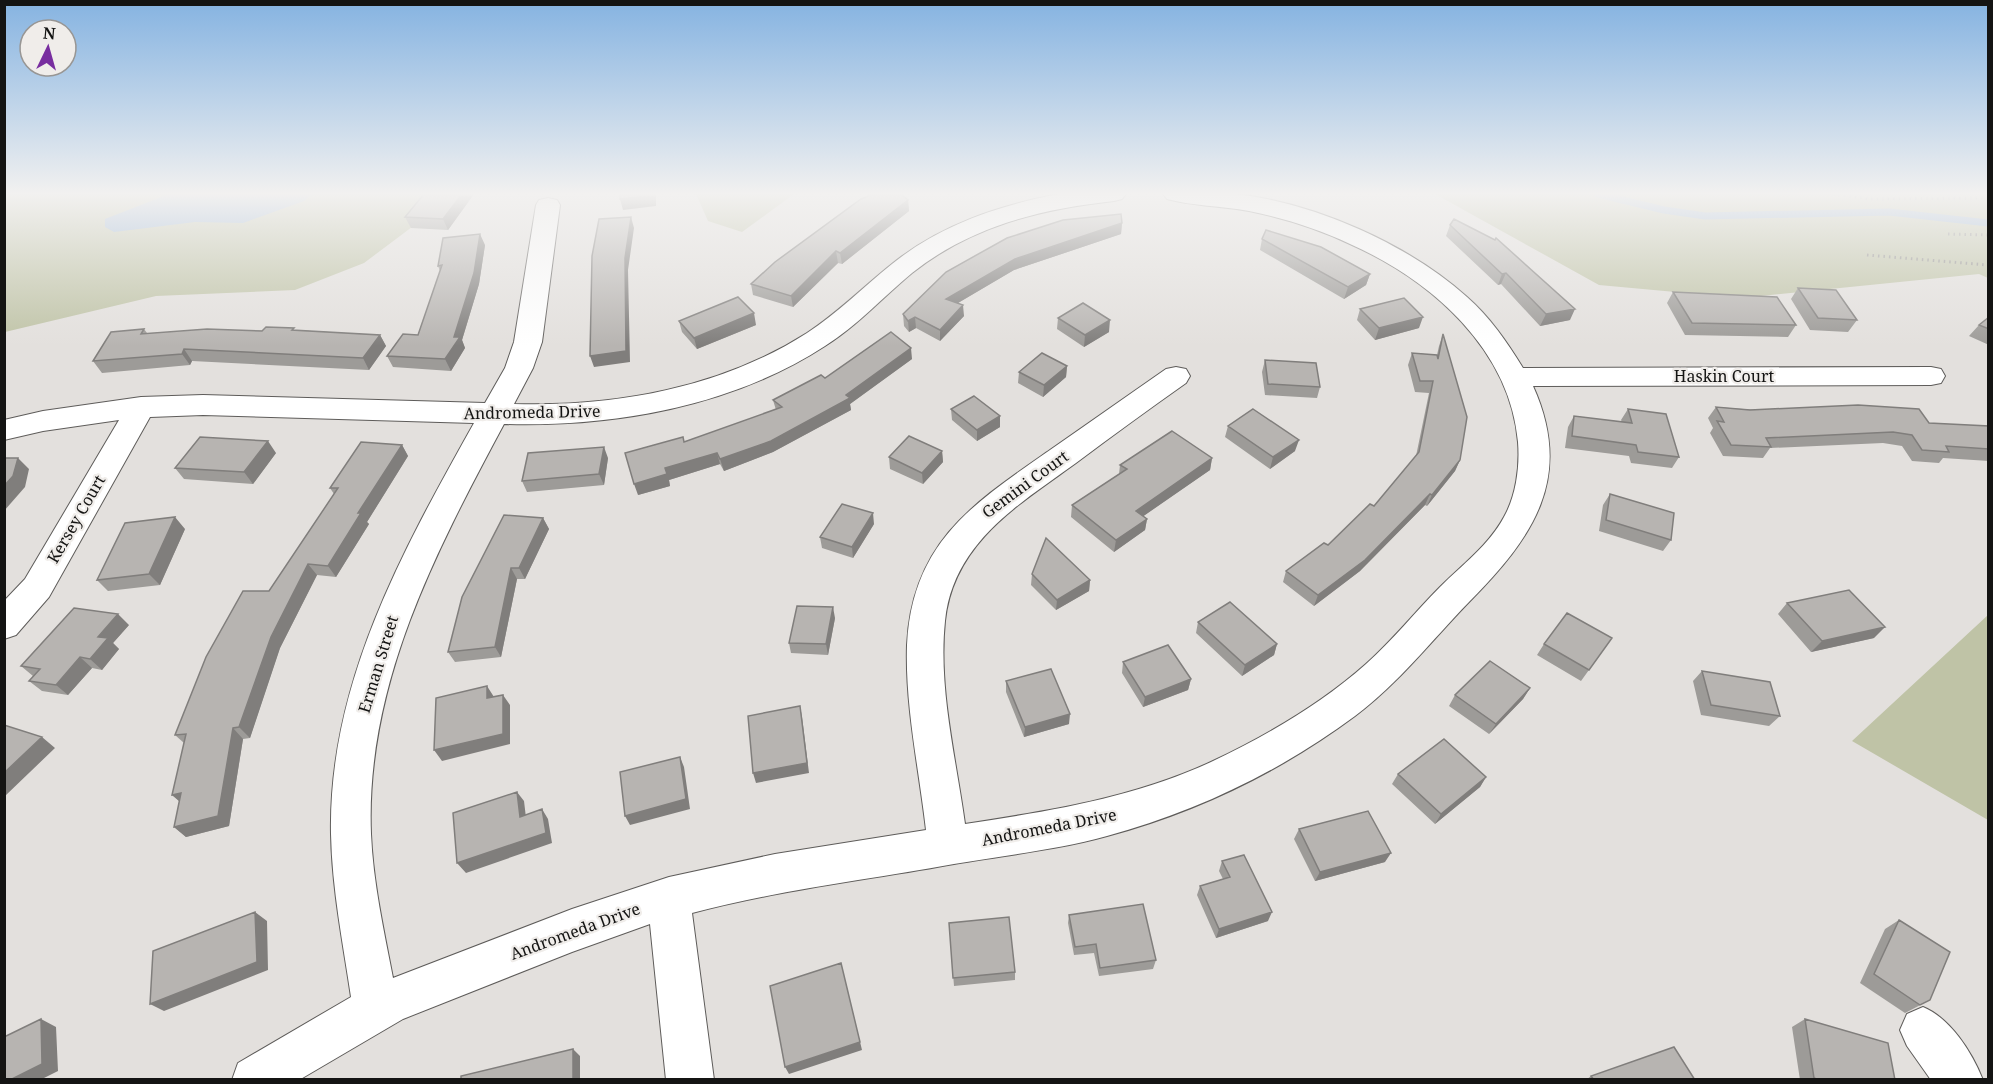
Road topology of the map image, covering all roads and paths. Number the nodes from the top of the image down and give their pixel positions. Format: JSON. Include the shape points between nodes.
{"nodes":[{"id":1,"x":542,"y":245,"type":"edge"},
{"id":2,"x":938,"y":245,"type":"edge"},
{"id":3,"x":1370,"y":245,"type":"edge"},
{"id":4,"x":1867,"y":255,"type":"dead end"},
{"id":5,"x":1989,"y":265,"type":"edge"},
{"id":6,"x":1176,"y":376,"type":"dead end"},
{"id":7,"x":1516,"y":376,"type":"junction"},
{"id":8,"x":1931,"y":376,"type":"dead end"},
{"id":9,"x":141,"y":407,"type":"junction"},
{"id":10,"x":494,"y":414,"type":"junction"},
{"id":11,"x":4,"y":430,"type":"edge"},
{"id":12,"x":4,"y":625,"type":"edge"},
{"id":13,"x":948,"y":846,"type":"junction"},
{"id":14,"x":669,"y":898,"type":"junction"},
{"id":15,"x":376,"y":1008,"type":"junction"},
{"id":16,"x":1923,"y":1030,"type":"dead end"},
{"id":17,"x":255,"y":1080,"type":"edge"},
{"id":18,"x":690,"y":1080,"type":"edge"},
{"id":19,"x":1960,"y":1080,"type":"edge"}],
"edges":[{"from":1,"to":10,"type":"street","name":"Erman Street","via":[[528,342]]},
{"from":2,"to":10,"type":"street","name":"Andromeda Drive","via":[[912,260],[816,340],[729,383],[670,400],[606,412]]},
{"from":3,"to":7,"type":"street","name":"Andromeda Drive","via":[[1406,263],[1469,312]]},
{"from":4,"to":5,"type":"path"},
{"from":6,"to":13,"type":"street","name":"Gemini Court","via":[[993,506],[968,528],[948,554],[931,597],[925,646]]},
{"from":7,"to":8,"type":"street","name":"Haskin Court"},
{"from":7,"to":13,"type":"street","name":"Andromeda Drive","via":[[1529,412],[1533,446],[1531,481],[1521,515],[1495,554],[1371,681],[1278,747],[1186,792],[1057,829]]},
{"from":9,"to":10,"type":"street","name":"Andromeda Drive","via":[[202,405]]},
{"from":9,"to":11,"type":"street","name":"Andromeda Drive"},
{"from":9,"to":12,"type":"street","name":"Kersey Court","via":[[37,588]]},
{"from":10,"to":15,"type":"street","name":"Erman Street","via":[[405,583],[382,638],[365,695],[354,758],[351,831],[355,885]]},
{"from":13,"to":14,"type":"street","name":"Andromeda Drive","via":[[756,878]]},
{"from":14,"to":15,"type":"street","name":"Andromeda Drive","via":[[581,926]]},
{"from":14,"to":18,"type":"street"},
{"from":15,"to":17,"type":"street","name":"Andromeda Drive"},
{"from":16,"to":19,"type":"street"}]}
